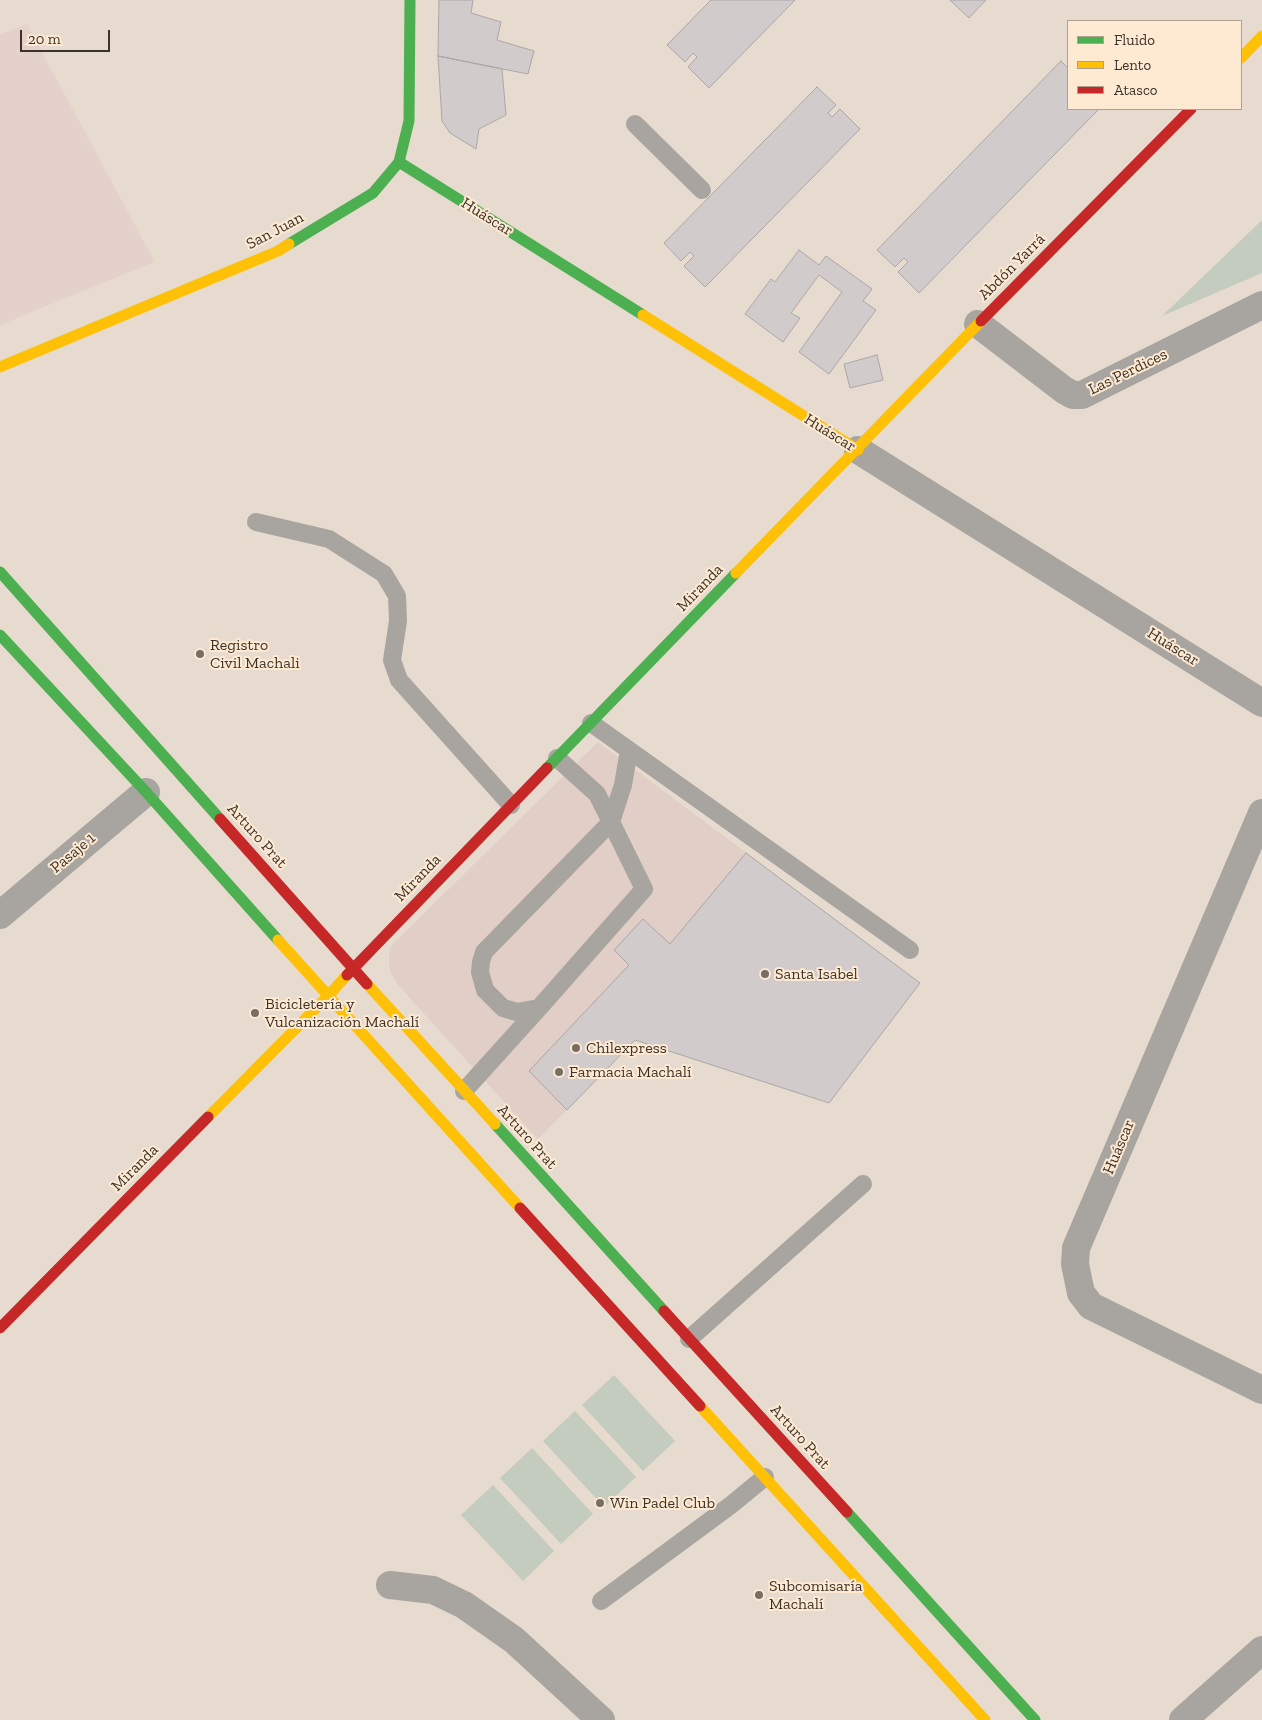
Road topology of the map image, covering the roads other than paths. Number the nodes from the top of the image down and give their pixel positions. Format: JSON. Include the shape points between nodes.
{"nodes":[{"id":1,"x":410,"y":0,"type":"edge"},
{"id":2,"x":1262,"y":36,"type":"edge"},
{"id":3,"x":1242,"y":57,"type":"edge"},
{"id":4,"x":1190,"y":110,"type":"edge"},
{"id":5,"x":635,"y":124,"type":"dead end"},
{"id":6,"x":398,"y":162,"type":"junction"},
{"id":7,"x":702,"y":190,"type":"dead end"},
{"id":8,"x":1262,"y":305,"type":"edge"},
{"id":9,"x":978,"y":324,"type":"junction"},
{"id":10,"x":0,"y":367,"type":"edge"},
{"id":11,"x":858,"y":450,"type":"junction"},
{"id":12,"x":256,"y":522,"type":"dead end"},
{"id":13,"x":0,"y":572,"type":"edge"},
{"id":14,"x":0,"y":635,"type":"edge"},
{"id":15,"x":1262,"y":703,"type":"edge"},
{"id":16,"x":591,"y":723,"type":"junction"},
{"id":17,"x":629,"y":750,"type":"junction"},
{"id":18,"x":557,"y":758,"type":"junction"},
{"id":19,"x":146,"y":792,"type":"junction"},
{"id":20,"x":511,"y":805,"type":"junction"},
{"id":21,"x":1262,"y":813,"type":"edge"},
{"id":22,"x":611,"y":822,"type":"junction"},
{"id":23,"x":0,"y":915,"type":"edge"},
{"id":24,"x":910,"y":950,"type":"dead end"},
{"id":25,"x":353,"y":968,"type":"junction"},
{"id":26,"x":328,"y":996,"type":"junction"},
{"id":27,"x":539,"y":1008,"type":"junction"},
{"id":28,"x":464,"y":1091,"type":"junction"},
{"id":29,"x":863,"y":1184,"type":"dead end"},
{"id":30,"x":0,"y":1328,"type":"edge"},
{"id":31,"x":689,"y":1339,"type":"junction"},
{"id":32,"x":1262,"y":1390,"type":"edge"},
{"id":33,"x":765,"y":1478,"type":"junction"},
{"id":34,"x":390,"y":1585,"type":"dead end"},
{"id":35,"x":601,"y":1601,"type":"dead end"},
{"id":36,"x":1262,"y":1650,"type":"edge"},
{"id":37,"x":601,"y":1720,"type":"edge"},
{"id":38,"x":985,"y":1720,"type":"edge"},
{"id":39,"x":1035,"y":1720,"type":"edge"},
{"id":40,"x":1183,"y":1720,"type":"edge"}],
"edges":[{"from":1,"to":6,"type":"main road","name":"San Juan","via":[[409,121]]},
{"from":2,"to":3,"type":"main road"},
{"from":4,"to":9,"type":"main road","name":"Abdón Yarrá"},
{"from":5,"to":7,"type":"lane"},
{"from":6,"to":10,"type":"main road","name":"San Juan","via":[[373,193],[278,251]]},
{"from":6,"to":11,"type":"main road","name":"Huáscar"},
{"from":8,"to":9,"type":"street","name":"Las Perdices","via":[[1082,395],[1064,390]]},
{"from":9,"to":11,"type":"main road","name":"Abdón Yarrá"},
{"from":11,"to":15,"type":"street","name":"Huáscar"},
{"from":11,"to":16,"type":"main road","name":"Miranda"},
{"from":12,"to":20,"type":"lane","via":[[329,539],[384,574],[397,596],[398,621],[392,660],[400,680]]},
{"from":13,"to":25,"type":"main road","name":"Arturo Prat"},
{"from":14,"to":19,"type":"main road"},
{"from":16,"to":17,"type":"lane"},
{"from":16,"to":18,"type":"main road","name":"Miranda"},
{"from":17,"to":22,"type":"lane"},
{"from":17,"to":24,"type":"lane"},
{"from":18,"to":20,"type":"main road","name":"Miranda"},
{"from":18,"to":22,"type":"lane","via":[[597,794]]},
{"from":19,"to":23,"type":"street","name":"Pasaje 1"},
{"from":19,"to":26,"type":"main road"},
{"from":20,"to":25,"type":"main road","name":"Miranda"},
{"from":21,"to":32,"type":"street","name":"Huáscar","via":[[1076,1248],[1075,1264],[1081,1293],[1091,1306]]},
{"from":22,"to":27,"type":"lane","via":[[644,889]]},
{"from":22,"to":27,"type":"lane","via":[[484,952],[480,962],[486,990],[503,1008],[517,1012]]},
{"from":25,"to":26,"type":"main road","name":"Miranda"},
{"from":25,"to":28,"type":"main road","name":"Arturo Prat"},
{"from":26,"to":30,"type":"main road","name":"Miranda"},
{"from":26,"to":33,"type":"main road"},
{"from":27,"to":28,"type":"lane"},
{"from":28,"to":31,"type":"main road","name":"Arturo Prat"},
{"from":29,"to":31,"type":"lane"},
{"from":31,"to":39,"type":"main road","name":"Arturo Prat"},
{"from":33,"to":35,"type":"lane"},
{"from":33,"to":38,"type":"main road"},
{"from":34,"to":37,"type":"street","via":[[433,1590],[464,1604],[514,1640]]},
{"from":36,"to":40,"type":"street"}]}
